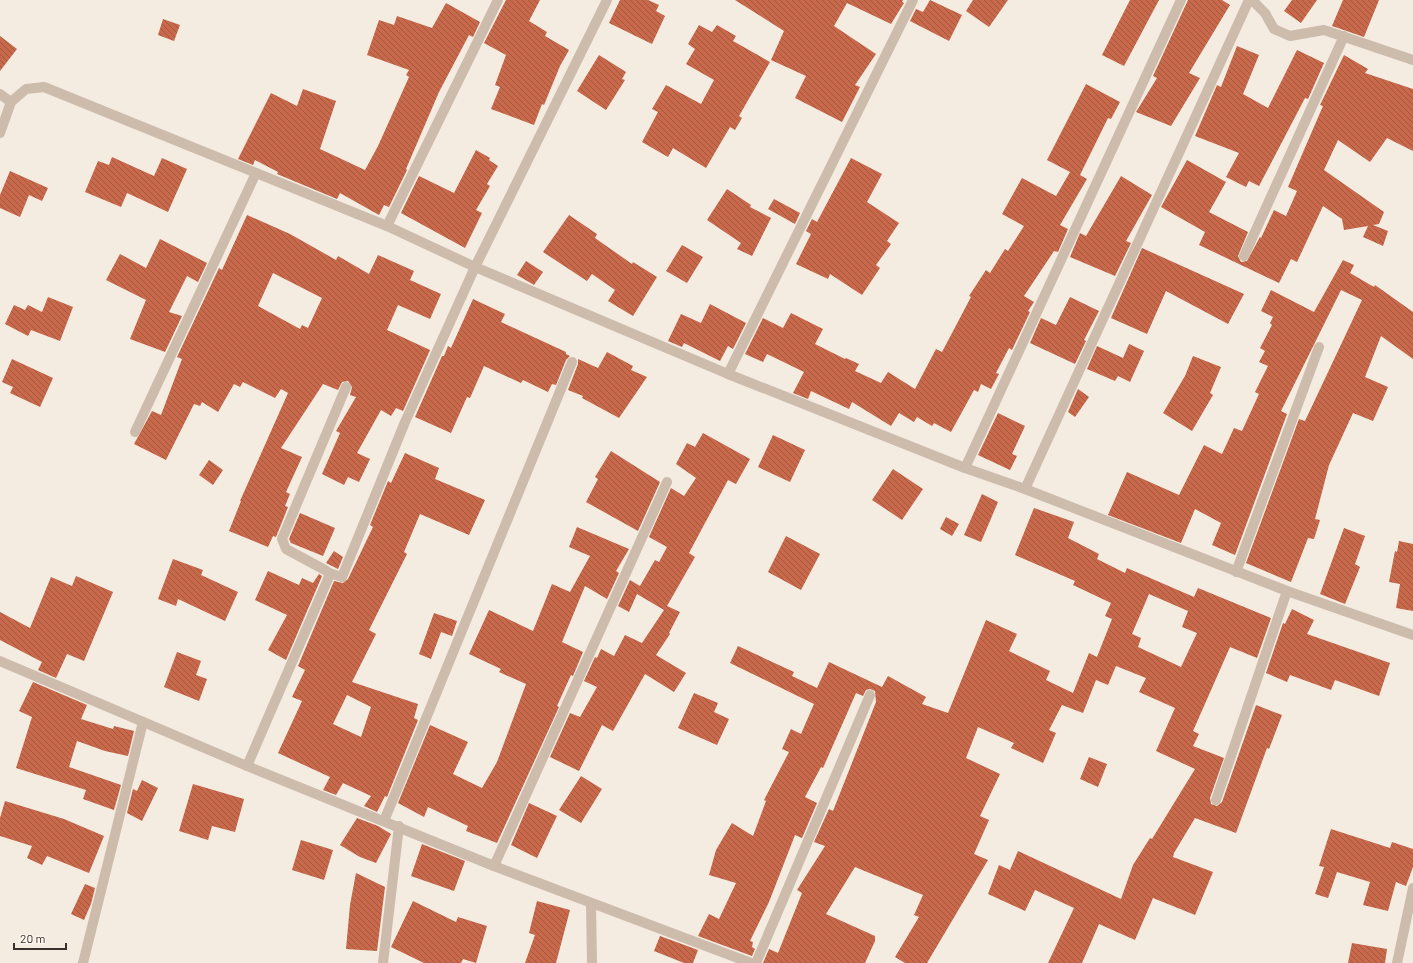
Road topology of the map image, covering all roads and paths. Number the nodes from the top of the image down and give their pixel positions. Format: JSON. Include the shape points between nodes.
{"nodes":[{"id":1,"x":498,"y":0,"type":"edge"},
{"id":2,"x":607,"y":0,"type":"edge"},
{"id":3,"x":912,"y":0,"type":"edge"},
{"id":4,"x":1181,"y":0,"type":"edge"},
{"id":5,"x":1249,"y":0,"type":"edge"},
{"id":6,"x":1252,"y":0,"type":"edge"},
{"id":7,"x":1344,"y":36,"type":"junction"},
{"id":8,"x":1413,"y":60,"type":"edge"},
{"id":9,"x":0,"y":94,"type":"edge"},
{"id":10,"x":11,"y":102,"type":"junction"},
{"id":11,"x":0,"y":133,"type":"edge"},
{"id":12,"x":256,"y":173,"type":"junction"},
{"id":13,"x":387,"y":226,"type":"junction"},
{"id":14,"x":1244,"y":256,"type":"dead end"},
{"id":15,"x":475,"y":266,"type":"junction"},
{"id":16,"x":1319,"y":347,"type":"dead end"},
{"id":17,"x":572,"y":362,"type":"dead end"},
{"id":18,"x":728,"y":374,"type":"junction"},
{"id":19,"x":346,"y":387,"type":"dead end"},
{"id":20,"x":135,"y":432,"type":"dead end"},
{"id":21,"x":965,"y":468,"type":"junction"},
{"id":22,"x":667,"y":482,"type":"dead end"},
{"id":23,"x":1025,"y":489,"type":"junction"},
{"id":24,"x":1236,"y":572,"type":"junction"},
{"id":25,"x":329,"y":573,"type":"junction"},
{"id":26,"x":1286,"y":591,"type":"junction"},
{"id":27,"x":1413,"y":635,"type":"edge"},
{"id":28,"x":0,"y":661,"type":"edge"},
{"id":29,"x":870,"y":695,"type":"dead end"},
{"id":30,"x":143,"y":722,"type":"junction"},
{"id":31,"x":247,"y":766,"type":"junction"},
{"id":32,"x":1216,"y":800,"type":"dead end"},
{"id":33,"x":384,"y":820,"type":"junction"},
{"id":34,"x":399,"y":826,"type":"junction"},
{"id":35,"x":494,"y":866,"type":"junction"},
{"id":36,"x":1413,"y":888,"type":"edge"},
{"id":37,"x":591,"y":904,"type":"junction"},
{"id":38,"x":83,"y":963,"type":"edge"},
{"id":39,"x":383,"y":963,"type":"edge"},
{"id":40,"x":592,"y":963,"type":"edge"},
{"id":41,"x":751,"y":963,"type":"edge"},
{"id":42,"x":756,"y":963,"type":"edge"},
{"id":43,"x":1397,"y":963,"type":"edge"}],
"edges":[{"from":1,"to":13,"type":"street"},
{"from":2,"to":15,"type":"street"},
{"from":3,"to":18,"type":"street"},
{"from":4,"to":21,"type":"street"},
{"from":5,"to":23,"type":"street"},
{"from":6,"to":7,"type":"street","via":[[1274,29],[1290,36],[1324,30]]},
{"from":7,"to":8,"type":"street"},
{"from":7,"to":14,"type":"street"},
{"from":9,"to":10,"type":"street"},
{"from":10,"to":11,"type":"street"},
{"from":10,"to":12,"type":"street","via":[[26,89],[44,87]]},
{"from":12,"to":13,"type":"street"},
{"from":12,"to":20,"type":"street"},
{"from":13,"to":15,"type":"street"},
{"from":15,"to":18,"type":"street"},
{"from":15,"to":25,"type":"street","via":[[405,422],[342,577]]},
{"from":16,"to":24,"type":"street"},
{"from":17,"to":33,"type":"street"},
{"from":18,"to":21,"type":"street"},
{"from":19,"to":25,"type":"street","via":[[282,539],[286,549]]},
{"from":21,"to":23,"type":"street"},
{"from":22,"to":35,"type":"street"},
{"from":23,"to":24,"type":"street"},
{"from":24,"to":26,"type":"street"},
{"from":25,"to":31,"type":"street"},
{"from":26,"to":27,"type":"street"},
{"from":26,"to":32,"type":"street"},
{"from":28,"to":30,"type":"street"},
{"from":29,"to":42,"type":"street"},
{"from":30,"to":31,"type":"street"},
{"from":30,"to":38,"type":"street"},
{"from":31,"to":33,"type":"street"},
{"from":33,"to":34,"type":"street"},
{"from":34,"to":35,"type":"street"},
{"from":34,"to":39,"type":"street"},
{"from":35,"to":37,"type":"street"},
{"from":36,"to":43,"type":"street"},
{"from":37,"to":40,"type":"street"},
{"from":37,"to":41,"type":"street"}]}
